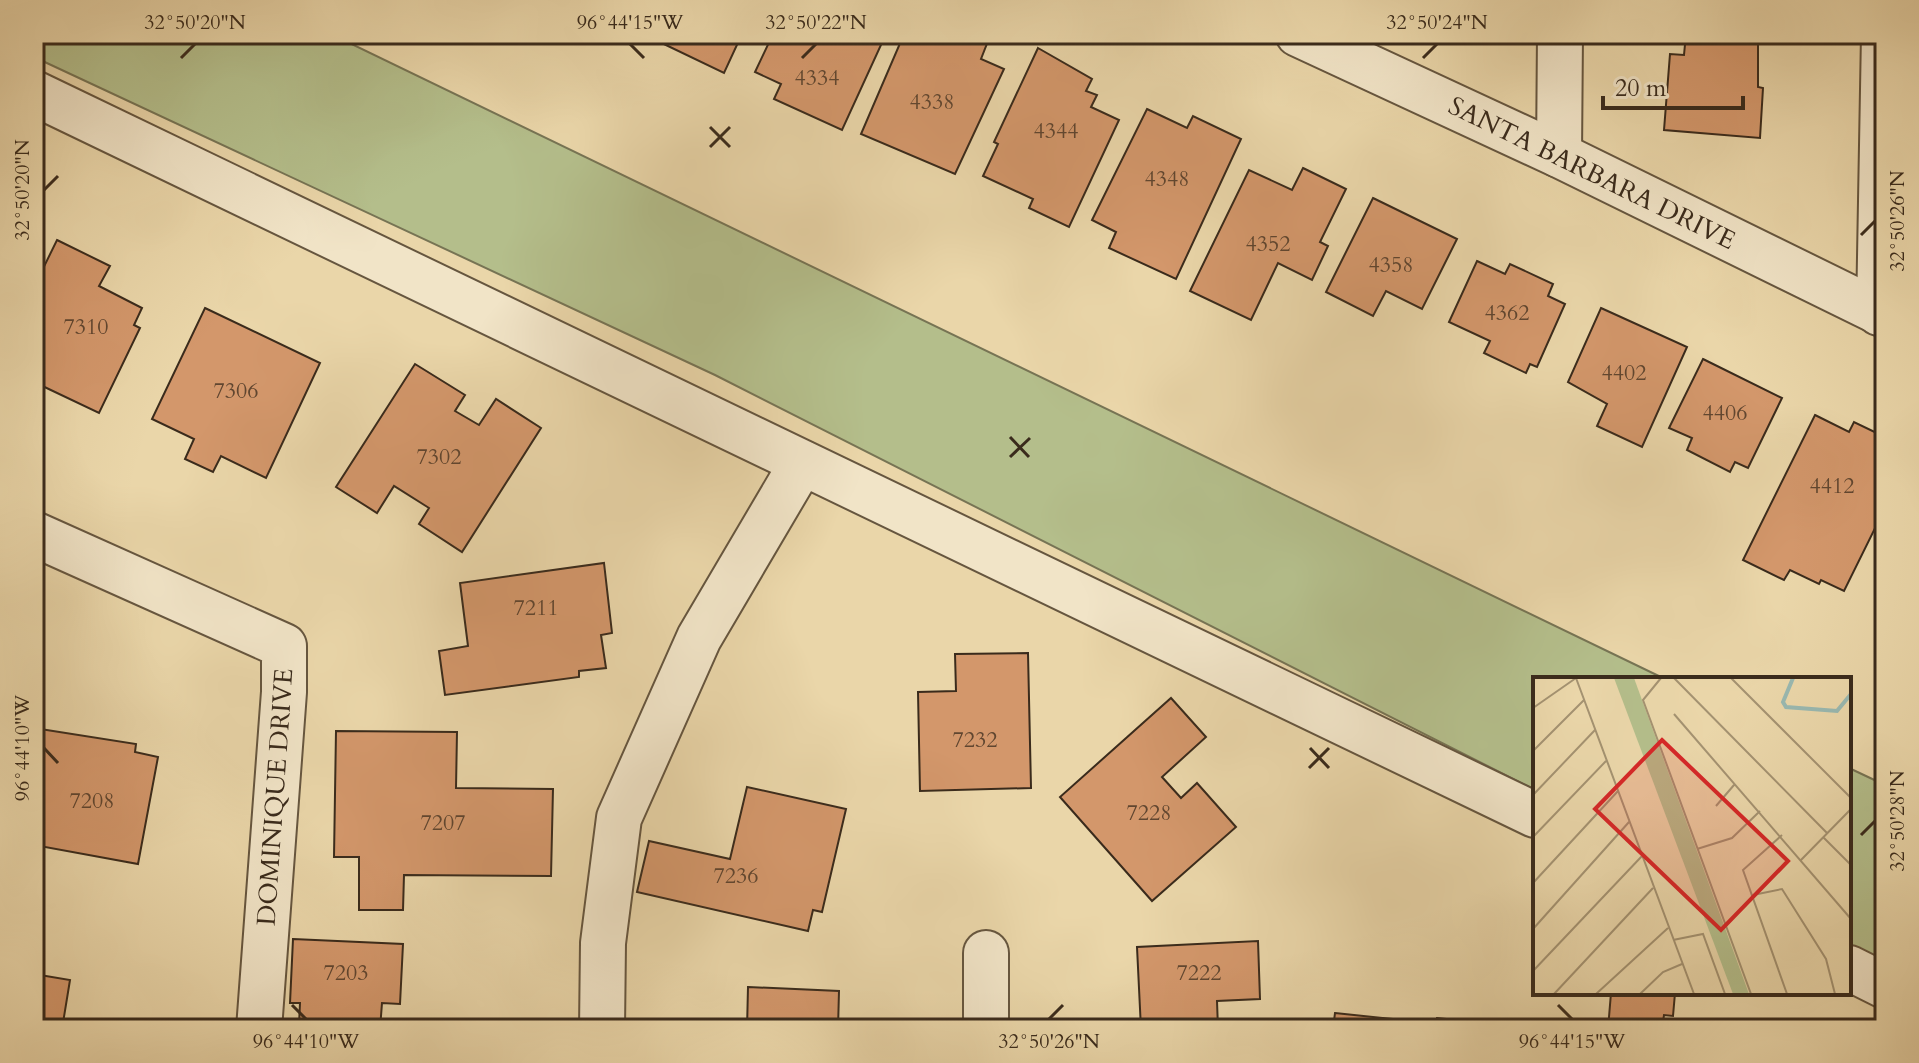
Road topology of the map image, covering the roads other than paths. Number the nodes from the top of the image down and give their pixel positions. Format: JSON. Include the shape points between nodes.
{"nodes":[{"id":1,"x":1298,"y":34,"type":"edge"},
{"id":2,"x":1560,"y":34,"type":"edge"},
{"id":3,"x":1884,"y":34,"type":"edge"},
{"id":4,"x":34,"y":93,"type":"edge"},
{"id":5,"x":1559,"y":155,"type":"junction"},
{"id":6,"x":1882,"y":314,"type":"edge"},
{"id":7,"x":802,"y":463,"type":"junction"},
{"id":8,"x":34,"y":534,"type":"edge"},
{"id":9,"x":1533,"y":814,"type":"edge"},
{"id":10,"x":986,"y":953,"type":"dead end"},
{"id":11,"x":1851,"y":969,"type":"edge"},
{"id":12,"x":1885,"y":986,"type":"edge"},
{"id":13,"x":259,"y":1029,"type":"edge"},
{"id":14,"x":602,"y":1029,"type":"edge"},
{"id":15,"x":986,"y":1029,"type":"edge"}],
"edges":[{"from":1,"to":5,"type":"street","name":"SANTA BARBARA DRIVE"},
{"from":2,"to":5,"type":"street"},
{"from":3,"to":6,"type":"street"},
{"from":4,"to":7,"type":"street"},
{"from":5,"to":6,"type":"street","name":"SANTA BARBARA DRIVE"},
{"from":7,"to":9,"type":"street"},
{"from":7,"to":14,"type":"street","via":[[699,638],[619,818],[603,943]]},
{"from":8,"to":13,"type":"street","name":"DOMINIQUE DRIVE","via":[[284,646]]},
{"from":10,"to":15,"type":"street"},
{"from":11,"to":12,"type":"street"}]}
